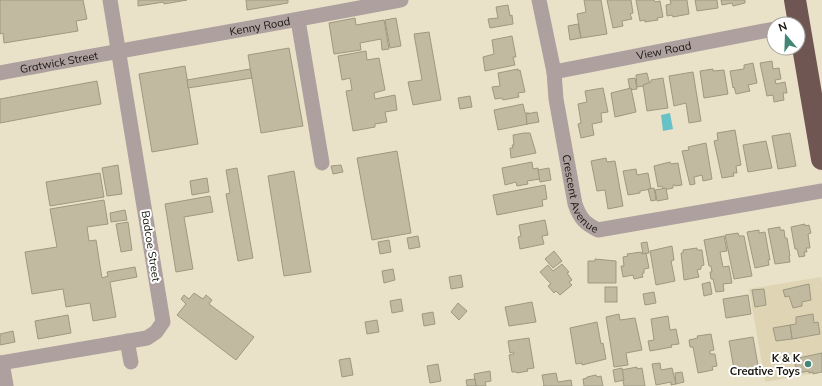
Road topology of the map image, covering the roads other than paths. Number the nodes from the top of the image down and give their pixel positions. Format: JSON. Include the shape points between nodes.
{"nodes":[{"id":1,"x":110,"y":0,"type":"edge"},
{"id":2,"x":400,"y":0,"type":"edge"},
{"id":3,"x":539,"y":0,"type":"edge"},
{"id":4,"x":795,"y":0,"type":"edge"},
{"id":5,"x":797,"y":16,"type":"edge"},
{"id":6,"x":298,"y":20,"type":"junction"},
{"id":7,"x":766,"y":31,"type":"edge"},
{"id":8,"x":118,"y":50,"type":"junction"},
{"id":9,"x":805,"y":56,"type":"edge"},
{"id":10,"x":0,"y":72,"type":"edge"},
{"id":11,"x":554,"y":72,"type":"junction"},
{"id":12,"x":818,"y":114,"type":"edge"},
{"id":13,"x":822,"y":159,"type":"edge"},
{"id":14,"x":322,"y":163,"type":"dead end"},
{"id":15,"x":822,"y":191,"type":"edge"},
{"id":16,"x":127,"y":341,"type":"junction"},
{"id":17,"x":131,"y":362,"type":"dead end"},
{"id":18,"x":1,"y":363,"type":"edge"},
{"id":19,"x":6,"y":385,"type":"edge"}],
"edges":[{"from":1,"to":8,"type":"street","name":"Badcoe Street"},
{"from":2,"to":6,"type":"street","name":"Kenny Road"},
{"from":3,"to":11,"type":"street","name":"Crescent Avenue"},
{"from":4,"to":5,"type":"highway"},
{"from":6,"to":8,"type":"street","name":"Kenny Road"},
{"from":6,"to":14,"type":"street"},
{"from":7,"to":11,"type":"street","name":"View Road"},
{"from":8,"to":10,"type":"street","name":"Gratwick Street"},
{"from":8,"to":16,"type":"street","name":"Badcoe Street","via":[[163,322],[156,332],[147,338]]},
{"from":9,"to":12,"type":"highway"},
{"from":11,"to":15,"type":"street","name":"Crescent Avenue","via":[[556,99],[574,204],[588,225],[598,230]]},
{"from":12,"to":13,"type":"highway"},
{"from":16,"to":17,"type":"street"},
{"from":16,"to":18,"type":"street","name":"Badcoe Street"},
{"from":18,"to":19,"type":"street"}]}
